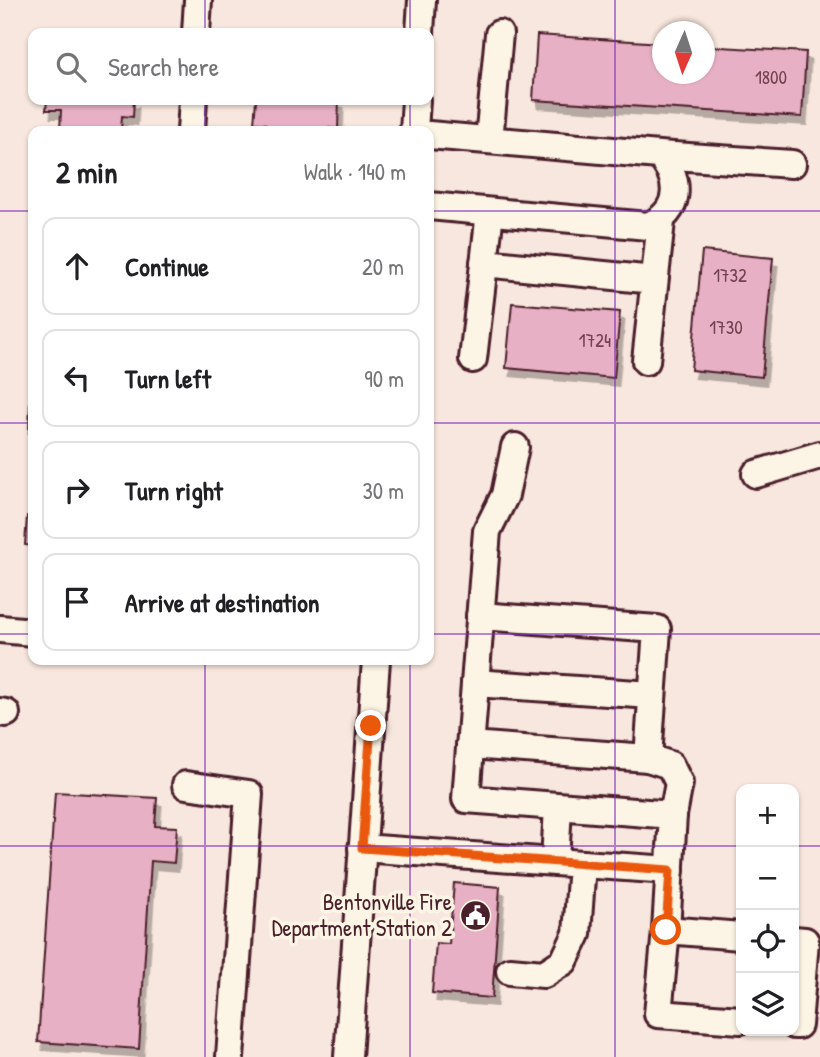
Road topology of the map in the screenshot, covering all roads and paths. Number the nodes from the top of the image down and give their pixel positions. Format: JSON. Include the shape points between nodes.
{"nodes":[{"id":1,"x":198,"y":0,"type":"edge"},
{"id":2,"x":422,"y":0,"type":"edge"},
{"id":3,"x":197,"y":28,"type":"edge"},
{"id":4,"x":420,"y":28,"type":"edge"},
{"id":5,"x":499,"y":34,"type":"dead end"},
{"id":6,"x":192,"y":105,"type":"edge"},
{"id":7,"x":416,"y":105,"type":"edge"},
{"id":8,"x":191,"y":126,"type":"edge"},
{"id":9,"x":414,"y":126,"type":"edge"},
{"id":10,"x":434,"y":135,"type":"edge"},
{"id":11,"x":489,"y":140,"type":"junction"},
{"id":12,"x":659,"y":156,"type":"junction"},
{"id":13,"x":792,"y":164,"type":"dead end"},
{"id":14,"x":434,"y":206,"type":"edge"},
{"id":15,"x":490,"y":212,"type":"junction"},
{"id":16,"x":661,"y":221,"type":"junction"},
{"id":17,"x":484,"y":263,"type":"junction"},
{"id":18,"x":654,"y":280,"type":"junction"},
{"id":19,"x":473,"y":359,"type":"dead end"},
{"id":20,"x":646,"y":361,"type":"dead end"},
{"id":21,"x":515,"y":447,"type":"dead end"},
{"id":22,"x":820,"y":455,"type":"edge"},
{"id":23,"x":756,"y":474,"type":"dead end"},
{"id":24,"x":480,"y":616,"type":"junction"},
{"id":25,"x":0,"y":629,"type":"edge"},
{"id":26,"x":28,"y":632,"type":"edge"},
{"id":27,"x":376,"y":665,"type":"edge"},
{"id":28,"x":475,"y":683,"type":"junction"},
{"id":29,"x":652,"y":695,"type":"junction"},
{"id":30,"x":470,"y":745,"type":"junction"},
{"id":31,"x":648,"y":758,"type":"junction"},
{"id":32,"x":186,"y":785,"type":"dead end"},
{"id":33,"x":558,"y":807,"type":"junction"},
{"id":34,"x":673,"y":815,"type":"junction"},
{"id":35,"x":362,"y":848,"type":"junction"},
{"id":36,"x":555,"y":861,"type":"junction"},
{"id":37,"x":582,"y":863,"type":"junction"},
{"id":38,"x":670,"y":870,"type":"junction"},
{"id":39,"x":666,"y":930,"type":"junction"},
{"id":40,"x":736,"y":936,"type":"edge"},
{"id":41,"x":799,"y":940,"type":"edge"},
{"id":42,"x":510,"y":971,"type":"dead end"},
{"id":43,"x":799,"y":1013,"type":"edge"},
{"id":44,"x":736,"y":1020,"type":"edge"},
{"id":45,"x":230,"y":1057,"type":"edge"},
{"id":46,"x":348,"y":1057,"type":"edge"}],
"edges":[{"from":1,"to":3,"type":"street"},
{"from":2,"to":4,"type":"street"},
{"from":5,"to":11,"type":"street"},
{"from":6,"to":8,"type":"street"},
{"from":7,"to":9,"type":"street"},
{"from":10,"to":11,"type":"street"},
{"from":11,"to":12,"type":"street"},
{"from":12,"to":13,"type":"street"},
{"from":12,"to":16,"type":"street","via":[[674,183],[670,211]]},
{"from":14,"to":15,"type":"street"},
{"from":15,"to":16,"type":"street","via":[[648,226]]},
{"from":15,"to":17,"type":"street"},
{"from":16,"to":18,"type":"street"},
{"from":17,"to":18,"type":"street"},
{"from":17,"to":19,"type":"street"},
{"from":18,"to":20,"type":"street"},
{"from":21,"to":24,"type":"street","via":[[505,495],[487,531]]},
{"from":22,"to":23,"type":"street"},
{"from":24,"to":28,"type":"street"},
{"from":24,"to":29,"type":"street","via":[[657,629]]},
{"from":25,"to":26,"type":"street"},
{"from":27,"to":35,"type":"street"},
{"from":28,"to":29,"type":"street"},
{"from":28,"to":30,"type":"street"},
{"from":29,"to":31,"type":"street"},
{"from":30,"to":31,"type":"street"},
{"from":30,"to":33,"type":"street","via":[[466,799]]},
{"from":31,"to":34,"type":"street","via":[[670,765],[679,783]]},
{"from":32,"to":45,"type":"street","via":[[249,794]]},
{"from":33,"to":34,"type":"street"},
{"from":33,"to":36,"type":"street"},
{"from":34,"to":38,"type":"street"},
{"from":35,"to":36,"type":"street"},
{"from":35,"to":46,"type":"street"},
{"from":36,"to":37,"type":"street"},
{"from":37,"to":38,"type":"street"},
{"from":37,"to":42,"type":"street","via":[[577,934],[564,961],[544,974]]},
{"from":38,"to":39,"type":"street"},
{"from":39,"to":40,"type":"street"},
{"from":39,"to":44,"type":"street","via":[[658,1014]]},
{"from":41,"to":43,"type":"street","via":[[805,941]]}]}
